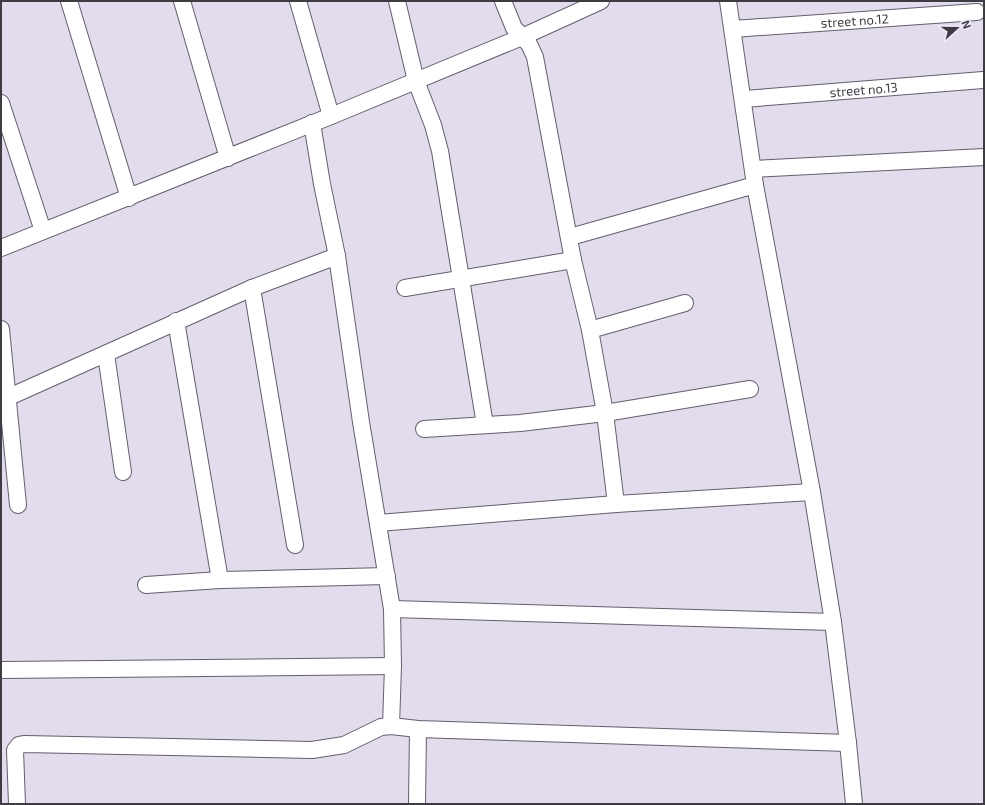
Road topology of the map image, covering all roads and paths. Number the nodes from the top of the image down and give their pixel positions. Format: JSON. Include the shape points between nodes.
{"nodes":[{"id":1,"x":69,"y":1,"type":"edge"},
{"id":2,"x":182,"y":1,"type":"edge"},
{"id":3,"x":298,"y":1,"type":"edge"},
{"id":4,"x":397,"y":1,"type":"edge"},
{"id":5,"x":503,"y":1,"type":"edge"},
{"id":6,"x":601,"y":1,"type":"edge"},
{"id":7,"x":728,"y":1,"type":"edge"},
{"id":8,"x":977,"y":12,"type":"dead end"},
{"id":9,"x":733,"y":29,"type":"junction"},
{"id":10,"x":522,"y":37,"type":"junction"},
{"id":11,"x":983,"y":80,"type":"dead end"},
{"id":12,"x":416,"y":81,"type":"junction"},
{"id":13,"x":744,"y":99,"type":"junction"},
{"id":14,"x":1,"y":102,"type":"edge"},
{"id":15,"x":331,"y":116,"type":"junction"},
{"id":16,"x":312,"y":123,"type":"junction"},
{"id":17,"x":984,"y":157,"type":"edge"},
{"id":18,"x":228,"y":158,"type":"junction"},
{"id":19,"x":753,"y":169,"type":"junction"},
{"id":20,"x":755,"y":185,"type":"junction"},
{"id":21,"x":130,"y":198,"type":"junction"},
{"id":22,"x":43,"y":231,"type":"junction"},
{"id":23,"x":570,"y":237,"type":"junction"},
{"id":24,"x":1,"y":248,"type":"edge"},
{"id":25,"x":337,"y":256,"type":"junction"},
{"id":26,"x":573,"y":260,"type":"junction"},
{"id":27,"x":462,"y":279,"type":"junction"},
{"id":28,"x":252,"y":288,"type":"junction"},
{"id":29,"x":405,"y":288,"type":"dead end"},
{"id":30,"x":685,"y":303,"type":"dead end"},
{"id":31,"x":176,"y":321,"type":"junction"},
{"id":32,"x":1,"y":329,"type":"edge"},
{"id":33,"x":590,"y":330,"type":"junction"},
{"id":34,"x":106,"y":354,"type":"junction"},
{"id":35,"x":750,"y":389,"type":"dead end"},
{"id":36,"x":8,"y":397,"type":"junction"},
{"id":37,"x":605,"y":413,"type":"junction"},
{"id":38,"x":485,"y":425,"type":"junction"},
{"id":39,"x":424,"y":429,"type":"dead end"},
{"id":40,"x":123,"y":472,"type":"dead end"},
{"id":41,"x":812,"y":492,"type":"junction"},
{"id":42,"x":616,"y":504,"type":"junction"},
{"id":43,"x":18,"y":505,"type":"dead end"},
{"id":44,"x":378,"y":523,"type":"junction"},
{"id":45,"x":295,"y":545,"type":"dead end"},
{"id":46,"x":387,"y":576,"type":"junction"},
{"id":47,"x":220,"y":580,"type":"junction"},
{"id":48,"x":146,"y":585,"type":"dead end"},
{"id":49,"x":392,"y":609,"type":"junction"},
{"id":50,"x":833,"y":622,"type":"junction"},
{"id":51,"x":393,"y":666,"type":"junction"},
{"id":52,"x":1,"y":670,"type":"edge"},
{"id":53,"x":391,"y":726,"type":"junction"},
{"id":54,"x":418,"y":729,"type":"junction"},
{"id":55,"x":848,"y":743,"type":"junction"},
{"id":56,"x":17,"y":804,"type":"edge"},
{"id":57,"x":417,"y":804,"type":"edge"},
{"id":58,"x":854,"y":804,"type":"edge"}],
"edges":[{"from":1,"to":21,"type":"street"},
{"from":2,"to":18,"type":"street"},
{"from":3,"to":15,"type":"street"},
{"from":4,"to":12,"type":"street"},
{"from":5,"to":10,"type":"street","via":[[514,28]]},
{"from":6,"to":10,"type":"street"},
{"from":7,"to":9,"type":"street"},
{"from":8,"to":9,"type":"street","name":"street no.12"},
{"from":9,"to":13,"type":"street"},
{"from":10,"to":12,"type":"street"},
{"from":10,"to":23,"type":"street","via":[[529,44],[535,58]]},
{"from":11,"to":13,"type":"street","name":"street no.13"},
{"from":12,"to":15,"type":"street"},
{"from":12,"to":27,"type":"street","via":[[440,151]]},
{"from":13,"to":19,"type":"street"},
{"from":14,"to":22,"type":"street"},
{"from":15,"to":16,"type":"street"},
{"from":16,"to":18,"type":"street"},
{"from":16,"to":25,"type":"street"},
{"from":17,"to":19,"type":"street"},
{"from":18,"to":21,"type":"street"},
{"from":19,"to":20,"type":"street"},
{"from":20,"to":23,"type":"street"},
{"from":20,"to":41,"type":"street"},
{"from":21,"to":22,"type":"street"},
{"from":22,"to":24,"type":"street"},
{"from":23,"to":26,"type":"street"},
{"from":25,"to":28,"type":"street"},
{"from":25,"to":44,"type":"street"},
{"from":26,"to":27,"type":"street"},
{"from":26,"to":33,"type":"street"},
{"from":27,"to":29,"type":"street"},
{"from":27,"to":38,"type":"street"},
{"from":28,"to":31,"type":"street"},
{"from":28,"to":45,"type":"street"},
{"from":30,"to":33,"type":"street"},
{"from":31,"to":34,"type":"street"},
{"from":31,"to":47,"type":"street"},
{"from":32,"to":36,"type":"street"},
{"from":33,"to":37,"type":"street"},
{"from":34,"to":36,"type":"street"},
{"from":34,"to":40,"type":"street"},
{"from":35,"to":37,"type":"street"},
{"from":36,"to":43,"type":"street"},
{"from":37,"to":38,"type":"street"},
{"from":37,"to":42,"type":"street"},
{"from":38,"to":39,"type":"street"},
{"from":41,"to":42,"type":"street"},
{"from":41,"to":50,"type":"street"},
{"from":42,"to":44,"type":"street"},
{"from":44,"to":46,"type":"street"},
{"from":46,"to":47,"type":"street"},
{"from":46,"to":49,"type":"street"},
{"from":47,"to":48,"type":"street"},
{"from":49,"to":50,"type":"street"},
{"from":49,"to":51,"type":"street"},
{"from":50,"to":55,"type":"street"},
{"from":51,"to":52,"type":"street"},
{"from":51,"to":53,"type":"street"},
{"from":53,"to":54,"type":"street"},
{"from":53,"to":56,"type":"street","via":[[371,731],[354,742],[312,750],[19,745],[15,750]]},
{"from":54,"to":55,"type":"street"},
{"from":54,"to":57,"type":"street"},
{"from":55,"to":58,"type":"street"}]}
